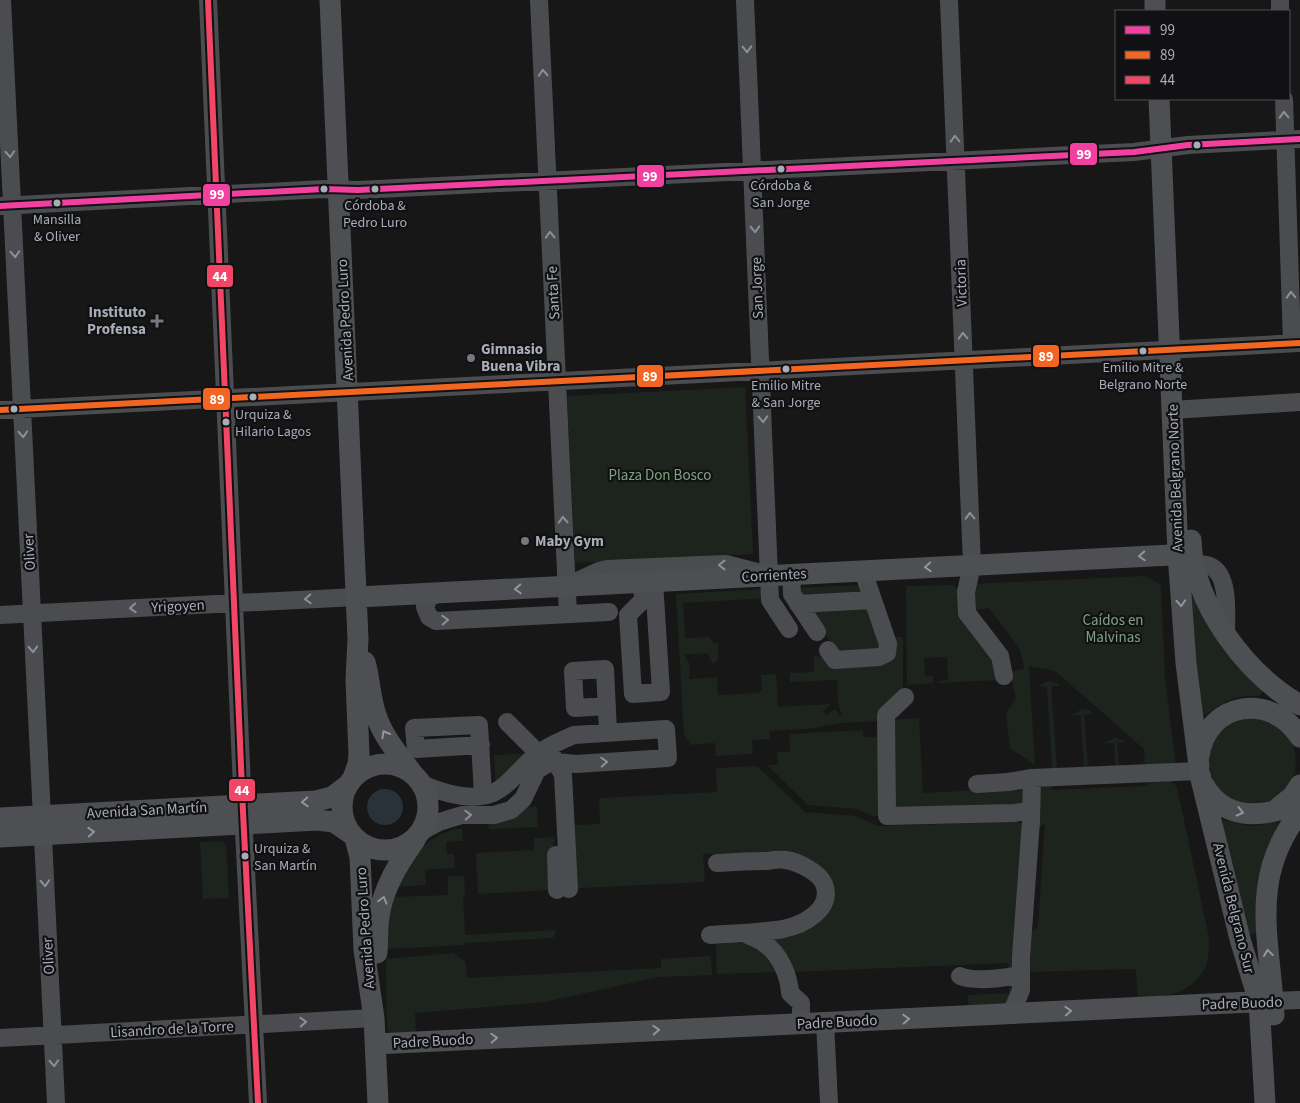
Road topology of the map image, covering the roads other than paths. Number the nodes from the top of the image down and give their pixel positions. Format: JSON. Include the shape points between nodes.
{"nodes":[{"id":1,"x":2,"y":0,"type":"edge"},
{"id":2,"x":8,"y":0,"type":"edge"},
{"id":3,"x":208,"y":0,"type":"edge"},
{"id":4,"x":330,"y":0,"type":"edge"},
{"id":5,"x":539,"y":0,"type":"edge"},
{"id":6,"x":746,"y":0,"type":"edge"},
{"id":7,"x":949,"y":0,"type":"edge"},
{"id":8,"x":1159,"y":100,"type":"edge"},
{"id":9,"x":1173,"y":100,"type":"edge"},
{"id":10,"x":1284,"y":100,"type":"edge"},
{"id":11,"x":1292,"y":140,"type":"edge"},
{"id":12,"x":1168,"y":148,"type":"junction"},
{"id":13,"x":956,"y":160,"type":"junction"},
{"id":14,"x":752,"y":171,"type":"junction"},
{"id":15,"x":548,"y":181,"type":"junction"},
{"id":16,"x":339,"y":190,"type":"junction"},
{"id":17,"x":216,"y":195,"type":"junction"},
{"id":18,"x":6,"y":206,"type":"edge"},
{"id":19,"x":1294,"y":240,"type":"edge"},
{"id":20,"x":1296,"y":343,"type":"edge"},
{"id":21,"x":1176,"y":349,"type":"junction"},
{"id":22,"x":964,"y":360,"type":"junction"},
{"id":23,"x":761,"y":371,"type":"junction"},
{"id":24,"x":557,"y":381,"type":"junction"},
{"id":25,"x":348,"y":392,"type":"junction"},
{"id":26,"x":225,"y":398,"type":"junction"},
{"id":27,"x":1300,"y":402,"type":"edge"},
{"id":28,"x":22,"y":409,"type":"junction"},
{"id":29,"x":1179,"y":409,"type":"junction"},
{"id":30,"x":0,"y":410,"type":"edge"},
{"id":31,"x":1188,"y":557,"type":"junction"},
{"id":32,"x":972,"y":565,"type":"junction"},
{"id":33,"x":864,"y":571,"type":"junction"},
{"id":34,"x":791,"y":574,"type":"junction"},
{"id":35,"x":769,"y":576,"type":"junction"},
{"id":36,"x":648,"y":582,"type":"junction"},
{"id":37,"x":566,"y":586,"type":"junction"},
{"id":38,"x":437,"y":593,"type":"junction"},
{"id":39,"x":356,"y":597,"type":"junction"},
{"id":40,"x":872,"y":600,"type":"junction"},
{"id":41,"x":234,"y":603,"type":"junction"},
{"id":42,"x":800,"y":606,"type":"junction"},
{"id":43,"x":609,"y":612,"type":"dead end"},
{"id":44,"x":32,"y":614,"type":"junction"},
{"id":45,"x":568,"y":614,"type":"junction"},
{"id":46,"x":0,"y":615,"type":"edge"},
{"id":47,"x":816,"y":632,"type":"dead end"},
{"id":48,"x":358,"y":639,"type":"junction"},
{"id":49,"x":828,"y":650,"type":"dead end"},
{"id":50,"x":631,"y":667,"type":"junction"},
{"id":51,"x":605,"y":669,"type":"junction"},
{"id":52,"x":1004,"y":676,"type":"dead end"},
{"id":53,"x":905,"y":697,"type":"dead end"},
{"id":54,"x":607,"y":706,"type":"junction"},
{"id":55,"x":1295,"y":706,"type":"edge"},
{"id":56,"x":1250,"y":708,"type":"junction"},
{"id":57,"x":507,"y":722,"type":"dead end"},
{"id":58,"x":608,"y":732,"type":"junction"},
{"id":59,"x":1300,"y":737,"type":"edge"},
{"id":60,"x":547,"y":755,"type":"junction"},
{"id":61,"x":1200,"y":770,"type":"junction"},
{"id":62,"x":1032,"y":778,"type":"junction"},
{"id":63,"x":418,"y":779,"type":"junction"},
{"id":64,"x":351,"y":781,"type":"junction"},
{"id":65,"x":977,"y":784,"type":"dead end"},
{"id":66,"x":483,"y":795,"type":"junction"},
{"id":67,"x":1299,"y":799,"type":"edge"},
{"id":68,"x":1031,"y":810,"type":"junction"},
{"id":69,"x":244,"y":814,"type":"junction"},
{"id":70,"x":0,"y":818,"type":"edge"},
{"id":71,"x":42,"y":825,"type":"junction"},
{"id":72,"x":420,"y":833,"type":"junction"},
{"id":73,"x":353,"y":835,"type":"junction"},
{"id":74,"x":0,"y":837,"type":"edge"},
{"id":75,"x":717,"y":863,"type":"dead end"},
{"id":76,"x":563,"y":889,"type":"dead end"},
{"id":77,"x":743,"y":933,"type":"junction"},
{"id":78,"x":710,"y":935,"type":"dead end"},
{"id":79,"x":1020,"y":975,"type":"junction"},
{"id":80,"x":960,"y":976,"type":"dead end"},
{"id":81,"x":1300,"y":1000,"type":"edge"},
{"id":82,"x":1266,"y":1002,"type":"junction"},
{"id":83,"x":1012,"y":1014,"type":"junction"},
{"id":84,"x":374,"y":1018,"type":"junction"},
{"id":85,"x":825,"y":1022,"type":"junction"},
{"id":86,"x":254,"y":1024,"type":"junction"},
{"id":87,"x":801,"y":1024,"type":"junction"},
{"id":88,"x":52,"y":1035,"type":"junction"},
{"id":89,"x":0,"y":1038,"type":"edge"},
{"id":90,"x":375,"y":1044,"type":"junction"},
{"id":91,"x":56,"y":1103,"type":"edge"},
{"id":92,"x":258,"y":1103,"type":"edge"},
{"id":93,"x":378,"y":1103,"type":"edge"},
{"id":94,"x":829,"y":1103,"type":"edge"},
{"id":95,"x":1265,"y":1103,"type":"edge"},
{"id":96,"x":1272,"y":1103,"type":"edge"},
{"id":97,"x":1278,"y":1103,"type":"edge"}],
"edges":[{"from":1,"to":2,"type":"street"},
{"from":1,"to":18,"type":"street","name":"Oliver","one_way":true},
{"from":3,"to":17,"type":"street"},
{"from":4,"to":16,"type":"main road","name":"Avenida Pedro Luro"},
{"from":15,"to":5,"type":"street","name":"Santa Fe","one_way":true},
{"from":6,"to":14,"type":"street","name":"San Jorge","one_way":true},
{"from":13,"to":7,"type":"street","name":"Victoria","one_way":true},
{"from":8,"to":12,"type":"main road","name":"Avenida Belgrano Norte"},
{"from":9,"to":12,"type":"main road","name":"Avenida Belgrano Norte"},
{"from":11,"to":10,"type":"street","one_way":true},
{"from":11,"to":12,"type":"street"},
{"from":11,"to":19,"type":"street"},
{"from":12,"to":13,"type":"street"},
{"from":12,"to":21,"type":"main road","name":"Avenida Belgrano Norte"},
{"from":13,"to":14,"type":"street"},
{"from":22,"to":13,"type":"street","name":"Victoria","one_way":true},
{"from":14,"to":15,"type":"street"},
{"from":14,"to":23,"type":"street","name":"San Jorge","one_way":true},
{"from":15,"to":16,"type":"street"},
{"from":24,"to":15,"type":"street","name":"Santa Fe","one_way":true},
{"from":16,"to":17,"type":"street"},
{"from":16,"to":25,"type":"main road","name":"Avenida Pedro Luro"},
{"from":17,"to":18,"type":"street"},
{"from":17,"to":26,"type":"street"},
{"from":18,"to":28,"type":"street","name":"Oliver","one_way":true},
{"from":20,"to":19,"type":"street","one_way":true},
{"from":20,"to":21,"type":"street"},
{"from":21,"to":22,"type":"street"},
{"from":21,"to":29,"type":"main road","name":"Avenida Belgrano Norte"},
{"from":22,"to":23,"type":"street"},
{"from":32,"to":22,"type":"street","name":"Victoria","one_way":true},
{"from":23,"to":24,"type":"street"},
{"from":23,"to":35,"type":"street","name":"San Jorge","one_way":true},
{"from":24,"to":25,"type":"street"},
{"from":37,"to":24,"type":"street","name":"Santa Fe","one_way":true},
{"from":25,"to":26,"type":"street"},
{"from":25,"to":39,"type":"main road","name":"Avenida Pedro Luro"},
{"from":26,"to":28,"type":"street"},
{"from":26,"to":41,"type":"street"},
{"from":27,"to":29,"type":"street"},
{"from":28,"to":30,"type":"street"},
{"from":28,"to":44,"type":"street","name":"Oliver","one_way":true},
{"from":29,"to":31,"type":"main road","name":"Avenida Belgrano Norte"},
{"from":31,"to":32,"type":"main road","name":"Corrientes","one_way":true},
{"from":31,"to":55,"type":"main road","name":"Avenida Belgrano Norte","via":[[1226,633],[1247,662]]},
{"from":31,"to":61,"type":"main road","name":"Avenida Belgrano Norte","one_way":true,"via":[[1185,657]]},
{"from":32,"to":33,"type":"main road","name":"Corrientes","one_way":true},
{"from":32,"to":52,"type":"street","name":"Victoria","via":[[966,592],[966,613],[1000,656]]},
{"from":33,"to":34,"type":"main road","name":"Corrientes"},
{"from":33,"to":40,"type":"street"},
{"from":34,"to":35,"type":"main road","name":"Corrientes"},
{"from":34,"to":42,"type":"street","via":[[792,594]]},
{"from":35,"to":36,"type":"main road","name":"Corrientes"},
{"from":35,"to":37,"type":"street","one_way":true,"via":[[729,564],[617,569],[598,571]]},
{"from":35,"to":42,"type":"street","name":"San Jorge","via":[[770,600],[786,624]]},
{"from":36,"to":37,"type":"main road","name":"Corrientes"},
{"from":36,"to":50,"type":"street","via":[[643,600],[628,615]]},
{"from":36,"to":50,"type":"street","via":[[661,692],[632,694]]},
{"from":37,"to":38,"type":"main road","name":"Corrientes","one_way":true},
{"from":37,"to":45,"type":"street","name":"Santa Fe"},
{"from":38,"to":39,"type":"main road","name":"Corrientes"},
{"from":38,"to":45,"type":"street","one_way":true,"via":[[429,598],[425,607],[427,615],[436,621]]},
{"from":39,"to":41,"type":"street","name":"Yrigoyen","one_way":true},
{"from":39,"to":48,"type":"main road","name":"Avenida Pedro Luro"},
{"from":40,"to":42,"type":"street"},
{"from":40,"to":49,"type":"street","via":[[888,644],[887,653],[879,657],[835,660]]},
{"from":41,"to":44,"type":"street","name":"Yrigoyen","one_way":true},
{"from":41,"to":69,"type":"street"},
{"from":42,"to":47,"type":"street"},
{"from":43,"to":45,"type":"street"},
{"from":44,"to":46,"type":"street","name":"Yrigoyen"},
{"from":44,"to":71,"type":"street","name":"Oliver","one_way":true},
{"from":63,"to":48,"type":"main road","name":"Avenida Pedro Luro","one_way":true,"via":[[389,742],[379,723]]},
{"from":48,"to":64,"type":"main road","name":"Avenida Pedro Luro","via":[[359,754]]},
{"from":50,"to":51,"type":"street"},
{"from":51,"to":54,"type":"street"},
{"from":51,"to":54,"type":"street","via":[[573,671],[575,708]]},
{"from":53,"to":68,"type":"street","via":[[886,715],[887,816]]},
{"from":54,"to":58,"type":"street"},
{"from":55,"to":56,"type":"main road"},
{"from":55,"to":59,"type":"main road","name":"Avenida Belgrano Norte"},
{"from":56,"to":59,"type":"main road","via":[[1275,713],[1289,722]]},
{"from":56,"to":61,"type":"main road","via":[[1225,715],[1212,726],[1200,749]]},
{"from":57,"to":60,"type":"street"},
{"from":58,"to":60,"type":"street","via":[[574,735]]},
{"from":60,"to":58,"type":"street","one_way":true,"via":[[576,764],[668,758],[666,729]]},
{"from":60,"to":66,"type":"street","via":[[502,788]]},
{"from":72,"to":60,"type":"street","one_way":true,"via":[[439,822],[462,815],[494,815],[511,810],[523,799],[537,770],[547,764]]},
{"from":60,"to":76,"type":"street","via":[[563,774],[566,830],[558,838],[556,852]]},
{"from":61,"to":62,"type":"street"},
{"from":61,"to":67,"type":"main road","one_way":true,"via":[[1203,783],[1212,797],[1227,808],[1244,814],[1271,812]]},
{"from":61,"to":82,"type":"main road","name":"Avenida Belgrano Sur","via":[[1240,939]]},
{"from":62,"to":65,"type":"street"},
{"from":62,"to":68,"type":"street"},
{"from":63,"to":64,"type":"main road","via":[[400,767],[386,764],[365,769]]},
{"from":63,"to":66,"type":"street","via":[[447,794]]},
{"from":63,"to":66,"type":"street","via":[[416,749],[481,745]]},
{"from":63,"to":72,"type":"main road","via":[[429,804],[428,818]]},
{"from":64,"to":69,"type":"main road","name":"Avenida San Martín","one_way":true,"via":[[337,795],[322,800]]},
{"from":64,"to":73,"type":"main road","via":[[342,805],[344,820]]},
{"from":82,"to":67,"type":"main road","name":"Avenida Belgrano Sur","one_way":true,"via":[[1266,899],[1273,863]]},
{"from":68,"to":79,"type":"street"},
{"from":69,"to":71,"type":"main road","name":"Avenida San Martín"},
{"from":69,"to":73,"type":"main road","name":"Avenida San Martín","via":[[328,821]]},
{"from":69,"to":86,"type":"street"},
{"from":70,"to":71,"type":"main road","name":"Avenida San Martín"},
{"from":71,"to":74,"type":"main road","name":"Avenida San Martín"},
{"from":71,"to":88,"type":"street","name":"Oliver","one_way":true},
{"from":72,"to":73,"type":"main road","via":[[407,845],[387,850],[367,846]]},
{"from":84,"to":72,"type":"main road","name":"Avenida Pedro Luro","one_way":true,"via":[[381,905],[393,873]]},
{"from":73,"to":84,"type":"main road","name":"Avenida Pedro Luro","via":[[360,856],[364,950]]},
{"from":75,"to":77,"type":"street","via":[[786,860],[824,882],[825,904],[809,918],[784,929]]},
{"from":77,"to":78,"type":"street"},
{"from":77,"to":87,"type":"street","via":[[766,944],[779,960],[789,982],[790,993],[800,1003]]},
{"from":79,"to":80,"type":"street","via":[[967,979]]},
{"from":79,"to":83,"type":"street","via":[[1021,990]]},
{"from":81,"to":82,"type":"street","name":"Padre Buodo"},
{"from":83,"to":82,"type":"main road","name":"Padre Buodo","one_way":true},
{"from":82,"to":95,"type":"main road","name":"Avenida Belgrano Sur"},
{"from":82,"to":97,"type":"main road","name":"Avenida Belgrano Sur"},
{"from":85,"to":83,"type":"main road","name":"Padre Buodo","one_way":true},
{"from":86,"to":84,"type":"street","name":"Lisandro de la Torre","one_way":true},
{"from":84,"to":90,"type":"main road","name":"Avenida Pedro Luro"},
{"from":85,"to":87,"type":"main road","name":"Padre Buodo"},
{"from":85,"to":94,"type":"street"},
{"from":86,"to":88,"type":"street","name":"Lisandro de la Torre"},
{"from":86,"to":92,"type":"street"},
{"from":90,"to":87,"type":"main road","name":"Padre Buodo","one_way":true},
{"from":88,"to":89,"type":"street","name":"Lisandro de la Torre"},
{"from":88,"to":91,"type":"street","name":"Oliver","one_way":true},
{"from":90,"to":93,"type":"main road","name":"Avenida Pedro Luro"},
{"from":96,"to":97,"type":"street"}]}
